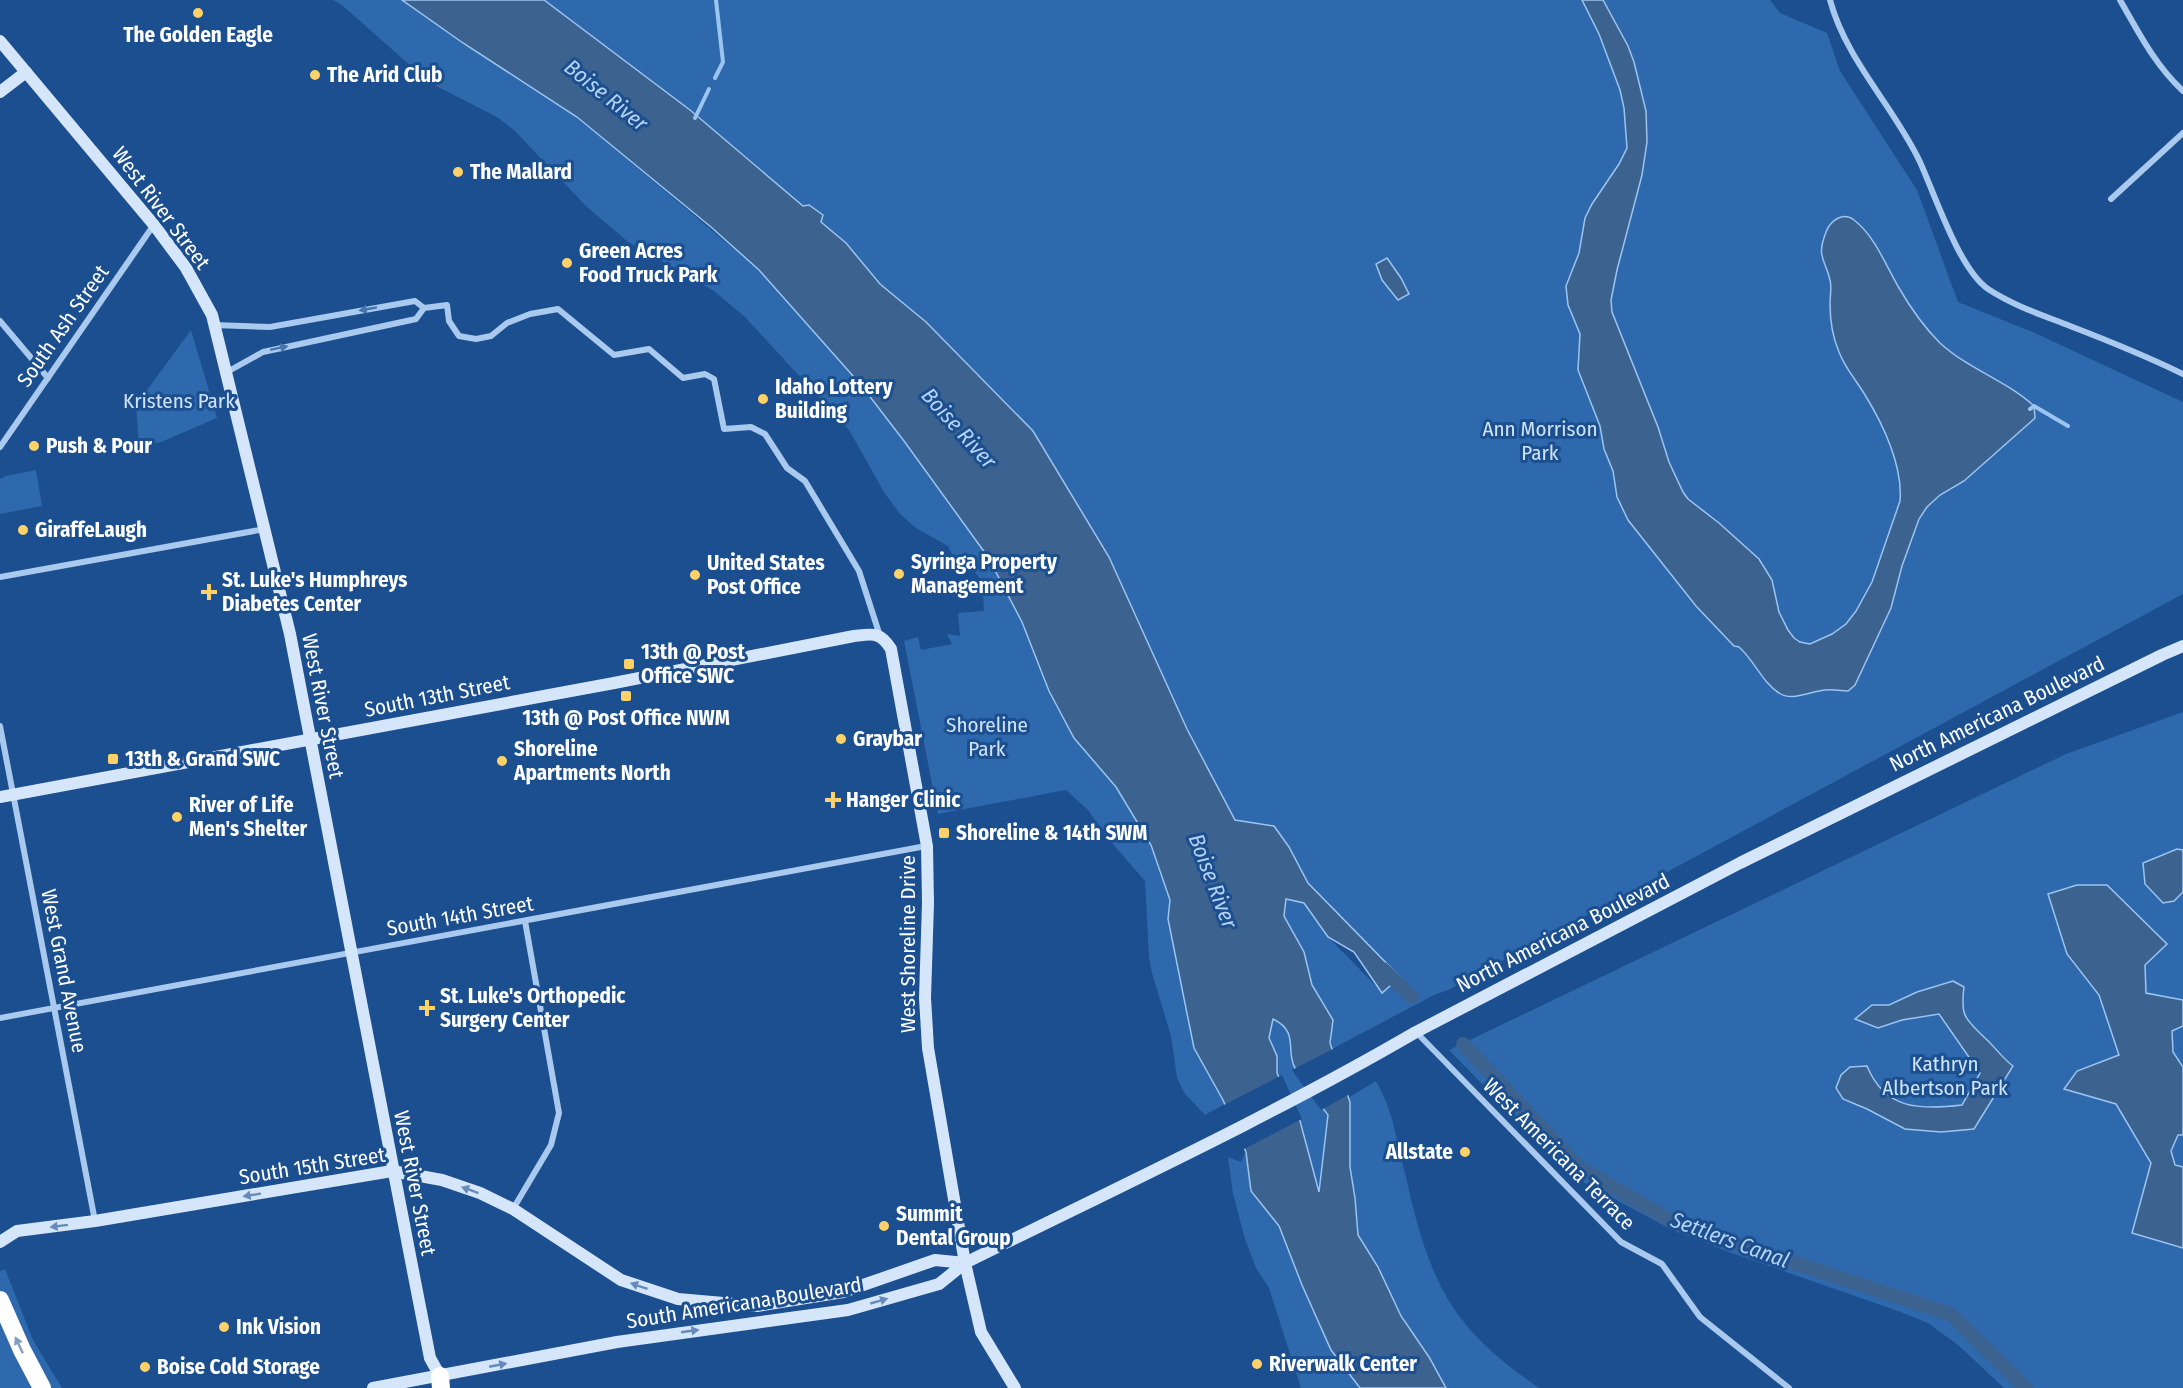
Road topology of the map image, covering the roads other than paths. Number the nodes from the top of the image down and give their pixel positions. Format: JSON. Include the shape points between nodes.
{"nodes":[{"id":1,"x":1830,"y":0,"type":"edge"},
{"id":2,"x":2120,"y":0,"type":"edge"},
{"id":3,"x":0,"y":41,"type":"edge"},
{"id":4,"x":26,"y":72,"type":"junction"},
{"id":5,"x":2183,"y":90,"type":"edge"},
{"id":6,"x":0,"y":92,"type":"edge"},
{"id":7,"x":2183,"y":133,"type":"edge"},
{"id":8,"x":2111,"y":199,"type":"dead end"},
{"id":9,"x":154,"y":225,"type":"junction"},
{"id":10,"x":424,"y":308,"type":"junction"},
{"id":11,"x":0,"y":321,"type":"edge"},
{"id":12,"x":214,"y":325,"type":"junction"},
{"id":13,"x":226,"y":372,"type":"junction"},
{"id":14,"x":2183,"y":374,"type":"edge"},
{"id":15,"x":48,"y":378,"type":"junction"},
{"id":16,"x":0,"y":447,"type":"edge"},
{"id":17,"x":265,"y":529,"type":"junction"},
{"id":18,"x":0,"y":577,"type":"edge"},
{"id":19,"x":880,"y":636,"type":"junction"},
{"id":20,"x":2183,"y":646,"type":"edge"},
{"id":21,"x":0,"y":726,"type":"edge"},
{"id":22,"x":310,"y":739,"type":"junction"},
{"id":23,"x":13,"y":794,"type":"junction"},
{"id":24,"x":0,"y":797,"type":"edge"},
{"id":25,"x":927,"y":846,"type":"junction"},
{"id":26,"x":525,"y":921,"type":"junction"},
{"id":27,"x":350,"y":953,"type":"junction"},
{"id":28,"x":54,"y":1008,"type":"junction"},
{"id":29,"x":0,"y":1018,"type":"edge"},
{"id":30,"x":1416,"y":1032,"type":"junction"},
{"id":31,"x":393,"y":1171,"type":"junction"},
{"id":32,"x":513,"y":1209,"type":"junction"},
{"id":33,"x":95,"y":1221,"type":"junction"},
{"id":34,"x":0,"y":1242,"type":"edge"},
{"id":35,"x":965,"y":1263,"type":"junction"},
{"id":36,"x":820,"y":1296,"type":"joint"},
{"id":37,"x":0,"y":1300,"type":"edge"},
{"id":38,"x":440,"y":1382,"type":"edge"},
{"id":39,"x":42,"y":1388,"type":"edge"},
{"id":40,"x":373,"y":1388,"type":"edge"},
{"id":41,"x":1016,"y":1388,"type":"edge"},
{"id":42,"x":1789,"y":1388,"type":"edge"}],
"edges":[{"from":1,"to":14,"type":"street","via":[[1835,19],[1851,48],[1918,159],[1957,246],[1985,287],[2016,305],[2145,355]]},
{"from":2,"to":5,"type":"street","via":[[2152,56]]},
{"from":3,"to":4,"type":"main road","name":"West River Street"},
{"from":4,"to":6,"type":"main road"},
{"from":4,"to":9,"type":"main road","name":"West River Street"},
{"from":7,"to":8,"type":"street"},
{"from":9,"to":12,"type":"main road","name":"West River Street","via":[[186,268]]},
{"from":9,"to":15,"type":"street","name":"South Ash Street"},
{"from":10,"to":12,"type":"street","one_way":true,"via":[[415,301],[270,327]]},
{"from":13,"to":10,"type":"street","one_way":true,"via":[[263,352],[416,319]]},
{"from":10,"to":19,"type":"street","via":[[447,305],[449,321],[459,336],[476,339],[491,336],[507,323],[530,314],[558,309],[614,355],[649,350],[683,378],[705,374],[714,379],[724,429],[751,428],[765,434],[787,468],[805,481],[859,571]]},
{"from":11,"to":15,"type":"street"},
{"from":12,"to":13,"type":"main road","name":"West River Street"},
{"from":13,"to":17,"type":"main road","name":"West River Street"},
{"from":15,"to":16,"type":"street","name":"South Ash Street"},
{"from":17,"to":18,"type":"street"},
{"from":17,"to":22,"type":"main road","name":"West River Street"},
{"from":19,"to":22,"type":"main road","name":"South 13th Street","via":[[854,636]]},
{"from":19,"to":25,"type":"main road","name":"West Shoreline Drive","via":[[891,649]]},
{"from":20,"to":30,"type":"main road","name":"North Americana Boulevard","via":[[1740,862]]},
{"from":21,"to":23,"type":"street","name":"West Grand Avenue"},
{"from":22,"to":23,"type":"main road","name":"South 13th Street"},
{"from":22,"to":27,"type":"main road","name":"West River Street"},
{"from":23,"to":24,"type":"main road","name":"South 13th Street"},
{"from":23,"to":28,"type":"street","name":"West Grand Avenue"},
{"from":25,"to":26,"type":"street","name":"South 14th Street"},
{"from":25,"to":35,"type":"main road","name":"West Shoreline Drive","via":[[928,1048]]},
{"from":26,"to":27,"type":"street","name":"South 14th Street"},
{"from":26,"to":32,"type":"street","via":[[559,1113],[551,1145]]},
{"from":27,"to":28,"type":"street","name":"South 14th Street"},
{"from":27,"to":31,"type":"main road","name":"West River Street"},
{"from":28,"to":29,"type":"street","name":"South 14th Street"},
{"from":28,"to":33,"type":"street","name":"West Grand Avenue"},
{"from":30,"to":35,"type":"main road","name":"North Americana Boulevard","via":[[1213,1141]]},
{"from":30,"to":42,"type":"street","name":"West Americana Terrace","via":[[1621,1242],[1662,1264],[1700,1317]]},
{"from":32,"to":31,"type":"main road","name":"South 15th Street","one_way":true,"via":[[442,1180]]},
{"from":31,"to":33,"type":"main road","name":"South 15th Street","one_way":true},
{"from":31,"to":38,"type":"main road","name":"West River Street","via":[[430,1358]]},
{"from":36,"to":32,"type":"main road","name":"South 15th Street","one_way":true,"via":[[757,1305],[678,1299],[621,1280]]},
{"from":33,"to":34,"type":"main road","name":"South 15th Street","one_way":true,"via":[[17,1231]]},
{"from":35,"to":36,"type":"main road","name":"South Americana Boulevard","via":[[935,1260],[843,1292]]},
{"from":38,"to":35,"type":"main road","name":"South Americana Boulevard","one_way":true,"via":[[617,1342],[848,1310],[939,1284]]},
{"from":35,"to":41,"type":"main road","name":"West Shoreline Drive","via":[[981,1332]]},
{"from":39,"to":37,"type":"highway","one_way":true},
{"from":38,"to":40,"type":"main road","name":"South Americana Boulevard"}]}
